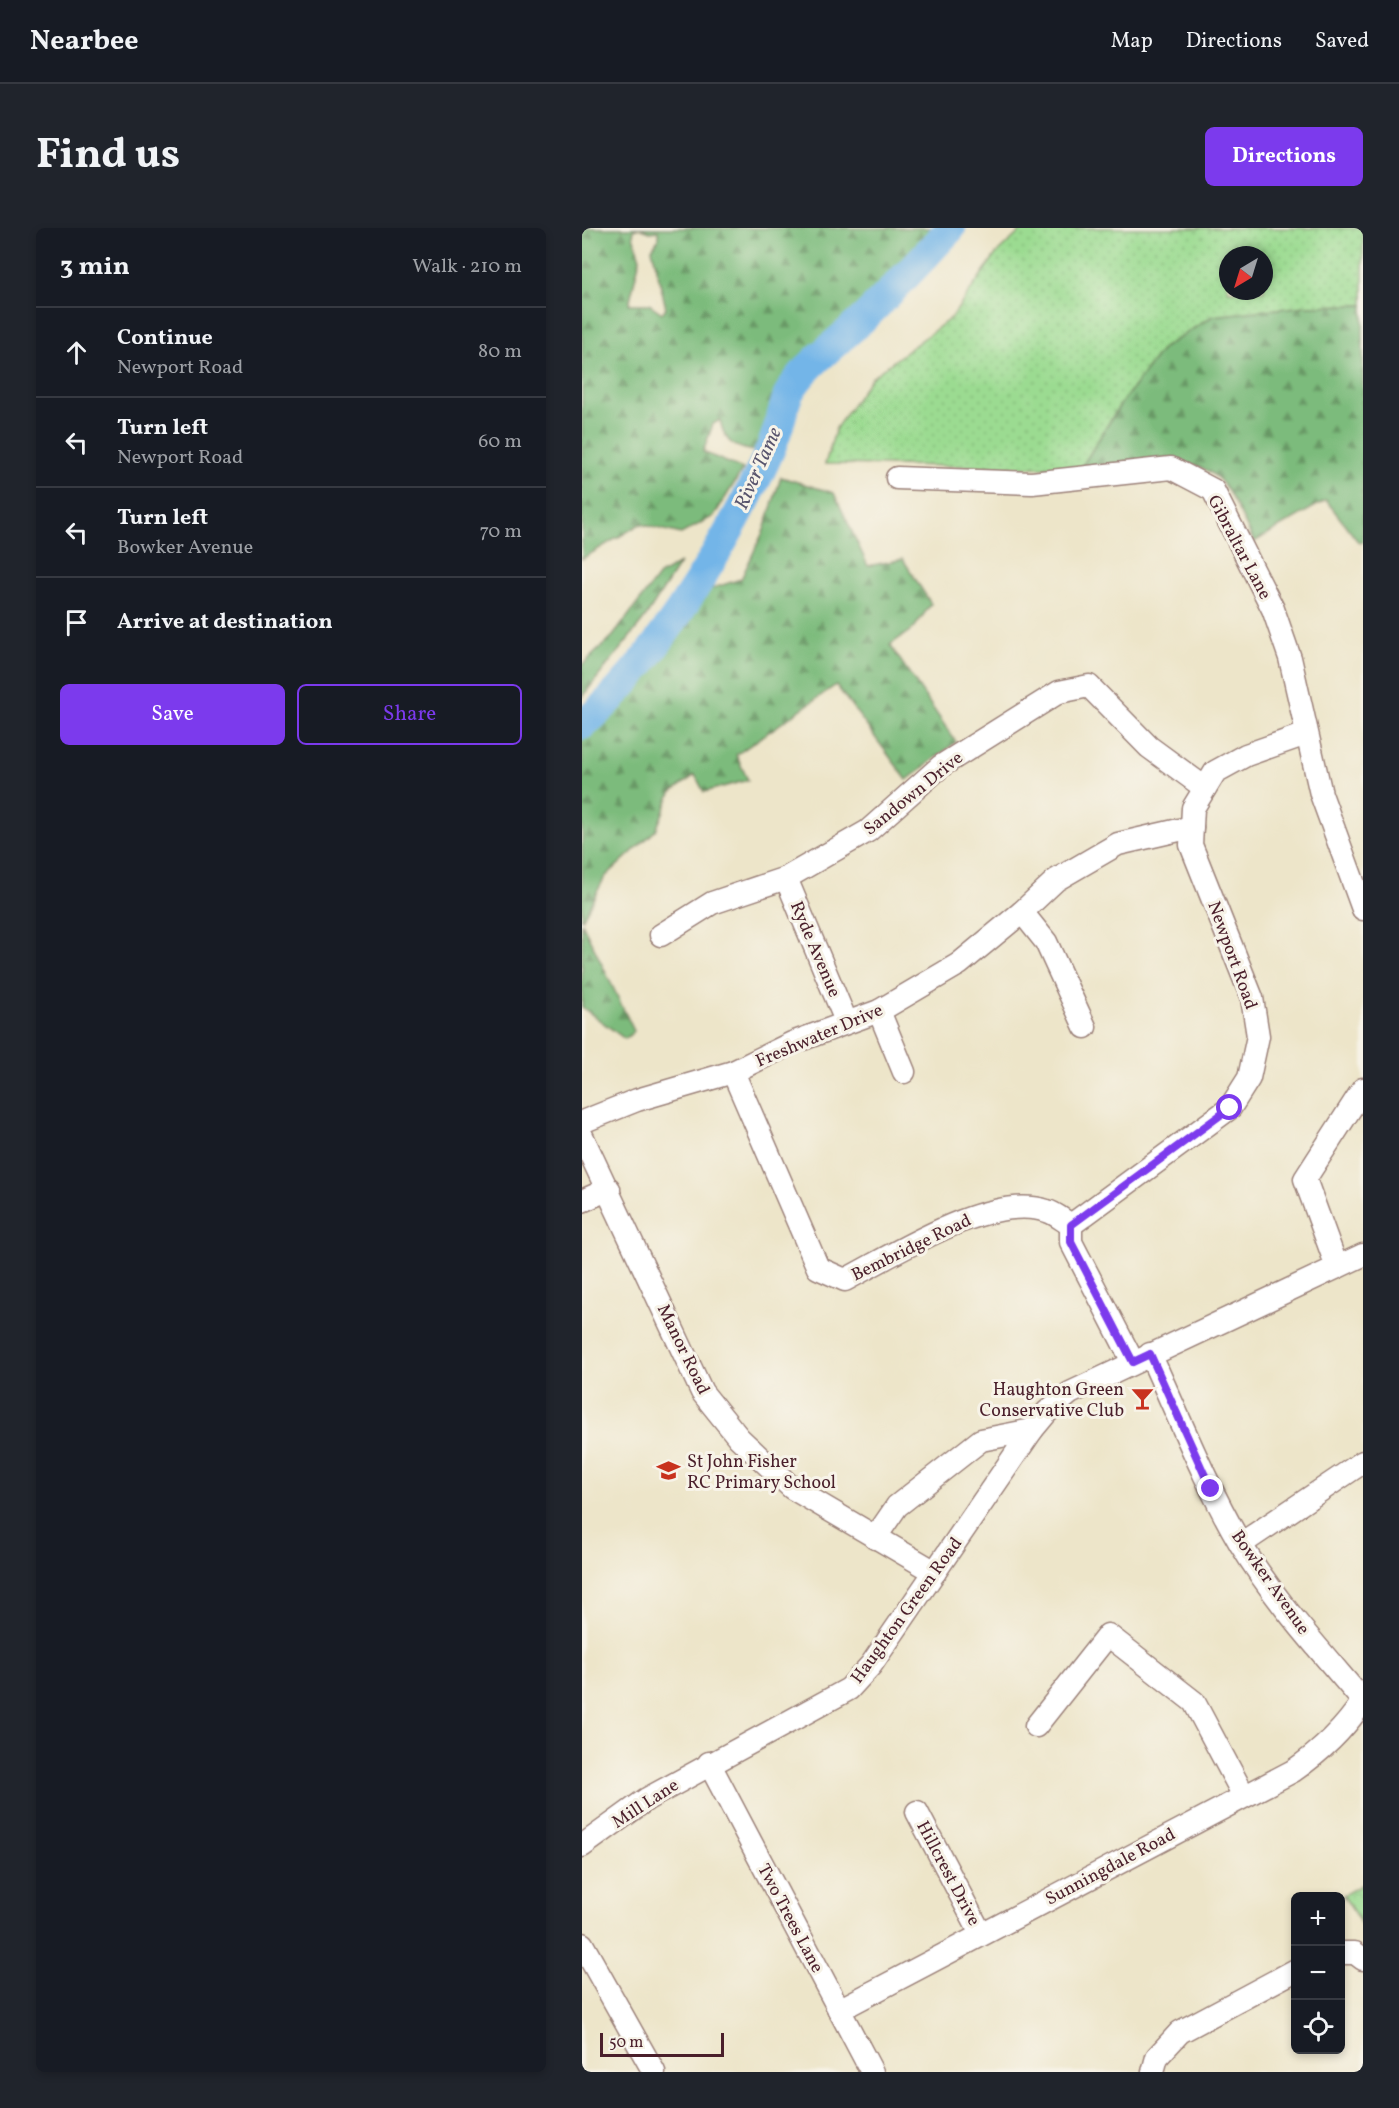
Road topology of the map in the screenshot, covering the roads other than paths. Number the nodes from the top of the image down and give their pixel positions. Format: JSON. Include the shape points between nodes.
{"nodes":[{"id":1,"x":897,"y":478,"type":"dead end"},
{"id":2,"x":1306,"y":734,"type":"junction"},
{"id":3,"x":1205,"y":788,"type":"junction"},
{"id":4,"x":1192,"y":827,"type":"junction"},
{"id":5,"x":786,"y":878,"type":"junction"},
{"id":6,"x":1363,"y":909,"type":"edge"},
{"id":7,"x":1022,"y":912,"type":"junction"},
{"id":8,"x":661,"y":935,"type":"dead end"},
{"id":9,"x":879,"y":1011,"type":"junction"},
{"id":10,"x":846,"y":1021,"type":"junction"},
{"id":11,"x":1085,"y":1027,"type":"dead end"},
{"id":12,"x":734,"y":1072,"type":"junction"},
{"id":13,"x":904,"y":1072,"type":"dead end"},
{"id":14,"x":1363,"y":1089,"type":"edge"},
{"id":15,"x":582,"y":1122,"type":"edge"},
{"id":16,"x":582,"y":1136,"type":"edge"},
{"id":17,"x":609,"y":1189,"type":"junction"},
{"id":18,"x":582,"y":1201,"type":"edge"},
{"id":19,"x":1071,"y":1225,"type":"junction"},
{"id":20,"x":1363,"y":1256,"type":"edge"},
{"id":21,"x":1337,"y":1267,"type":"junction"},
{"id":22,"x":1141,"y":1358,"type":"junction"},
{"id":23,"x":1032,"y":1430,"type":"junction"},
{"id":24,"x":1363,"y":1462,"type":"edge"},
{"id":25,"x":875,"y":1538,"type":"junction"},
{"id":26,"x":1240,"y":1544,"type":"junction"},
{"id":27,"x":934,"y":1572,"type":"junction"},
{"id":28,"x":1363,"y":1701,"type":"edge"},
{"id":29,"x":1036,"y":1726,"type":"dead end"},
{"id":30,"x":709,"y":1763,"type":"junction"},
{"id":31,"x":1244,"y":1796,"type":"junction"},
{"id":32,"x":917,"y":1812,"type":"dead end"},
{"id":33,"x":582,"y":1846,"type":"edge"},
{"id":34,"x":981,"y":1934,"type":"junction"},
{"id":35,"x":582,"y":1944,"type":"edge"},
{"id":36,"x":1345,"y":1953,"type":"edge"},
{"id":37,"x":1363,"y":1959,"type":"edge"},
{"id":38,"x":1291,"y":1973,"type":"edge"},
{"id":39,"x":839,"y":2010,"type":"junction"},
{"id":40,"x":654,"y":2072,"type":"edge"},
{"id":41,"x":872,"y":2072,"type":"edge"},
{"id":42,"x":1153,"y":2072,"type":"edge"}],
"edges":[{"from":1,"to":2,"type":"street","name":"Gibraltar Lane","via":[[1032,483],[1171,468],[1213,490],[1273,609],[1290,658]]},
{"from":2,"to":3,"type":"street","name":"Newport Road","via":[[1225,766],[1215,772]]},
{"from":2,"to":6,"type":"street","name":"Gibraltar Lane","via":[[1322,794]]},
{"from":3,"to":4,"type":"street","name":"Newport Road","via":[[1193,808]]},
{"from":3,"to":5,"type":"street","name":"Sandown Drive","via":[[1149,747],[1089,686],[1059,692],[941,766],[868,831]]},
{"from":4,"to":7,"type":"street","name":"Freshwater Drive","via":[[1118,844],[1056,880]]},
{"from":4,"to":19,"type":"street","name":"Newport Road","via":[[1191,845],[1252,998],[1258,1036],[1249,1078],[1230,1108]]},
{"from":5,"to":8,"type":"street","name":"Sandown Drive","via":[[712,903]]},
{"from":5,"to":10,"type":"street","name":"Ryde Avenue"},
{"from":7,"to":9,"type":"street","name":"Freshwater Drive","via":[[959,964]]},
{"from":7,"to":11,"type":"street","via":[[1046,942]]},
{"from":9,"to":10,"type":"street","name":"Freshwater Drive"},
{"from":9,"to":13,"type":"street"},
{"from":10,"to":12,"type":"street","name":"Freshwater Drive"},
{"from":12,"to":15,"type":"street","name":"Freshwater Drive","via":[[637,1100]]},
{"from":12,"to":19,"type":"street","name":"Bembridge Road","via":[[818,1268],[845,1280],[968,1217],[1019,1208],[1048,1211]]},
{"from":14,"to":21,"type":"street","via":[[1305,1179]]},
{"from":16,"to":17,"type":"street","name":"Manor Road"},
{"from":17,"to":18,"type":"street"},
{"from":17,"to":25,"type":"street","name":"Manor Road","via":[[702,1392],[739,1438],[792,1488]]},
{"from":19,"to":22,"type":"street","via":[[1071,1242]]},
{"from":20,"to":21,"type":"street","name":"Haughton Green Road"},
{"from":21,"to":22,"type":"street","name":"Haughton Green Road"},
{"from":22,"to":23,"type":"street","name":"Haughton Green Road","via":[[1070,1393]]},
{"from":22,"to":26,"type":"street","name":"Bowker Avenue"},
{"from":23,"to":25,"type":"street","via":[[981,1440],[897,1506]]},
{"from":23,"to":27,"type":"street","name":"Haughton Green Road"},
{"from":24,"to":26,"type":"street"},
{"from":25,"to":27,"type":"street","name":"Manor Road"},
{"from":26,"to":28,"type":"street","name":"Bowker Avenue","via":[[1283,1605]]},
{"from":27,"to":30,"type":"street","name":"Haughton Green Road","via":[[871,1665],[849,1689]]},
{"from":28,"to":31,"type":"street","name":"Sunningdale Road","via":[[1324,1749],[1293,1771]]},
{"from":29,"to":31,"type":"street","via":[[1108,1635],[1194,1702]]},
{"from":30,"to":33,"type":"street","name":"Mill Lane","via":[[647,1799]]},
{"from":30,"to":39,"type":"street","name":"Two Trees Lane"},
{"from":31,"to":34,"type":"street","name":"Sunningdale Road"},
{"from":32,"to":34,"type":"street","name":"Hillcrest Drive"},
{"from":34,"to":39,"type":"street","name":"Sunningdale Road"},
{"from":35,"to":40,"type":"street"},
{"from":36,"to":37,"type":"street","via":[[1355,1953]]},
{"from":38,"to":42,"type":"street","via":[[1180,2032],[1157,2056]]},
{"from":39,"to":41,"type":"street","name":"Two Trees Lane"}]}
